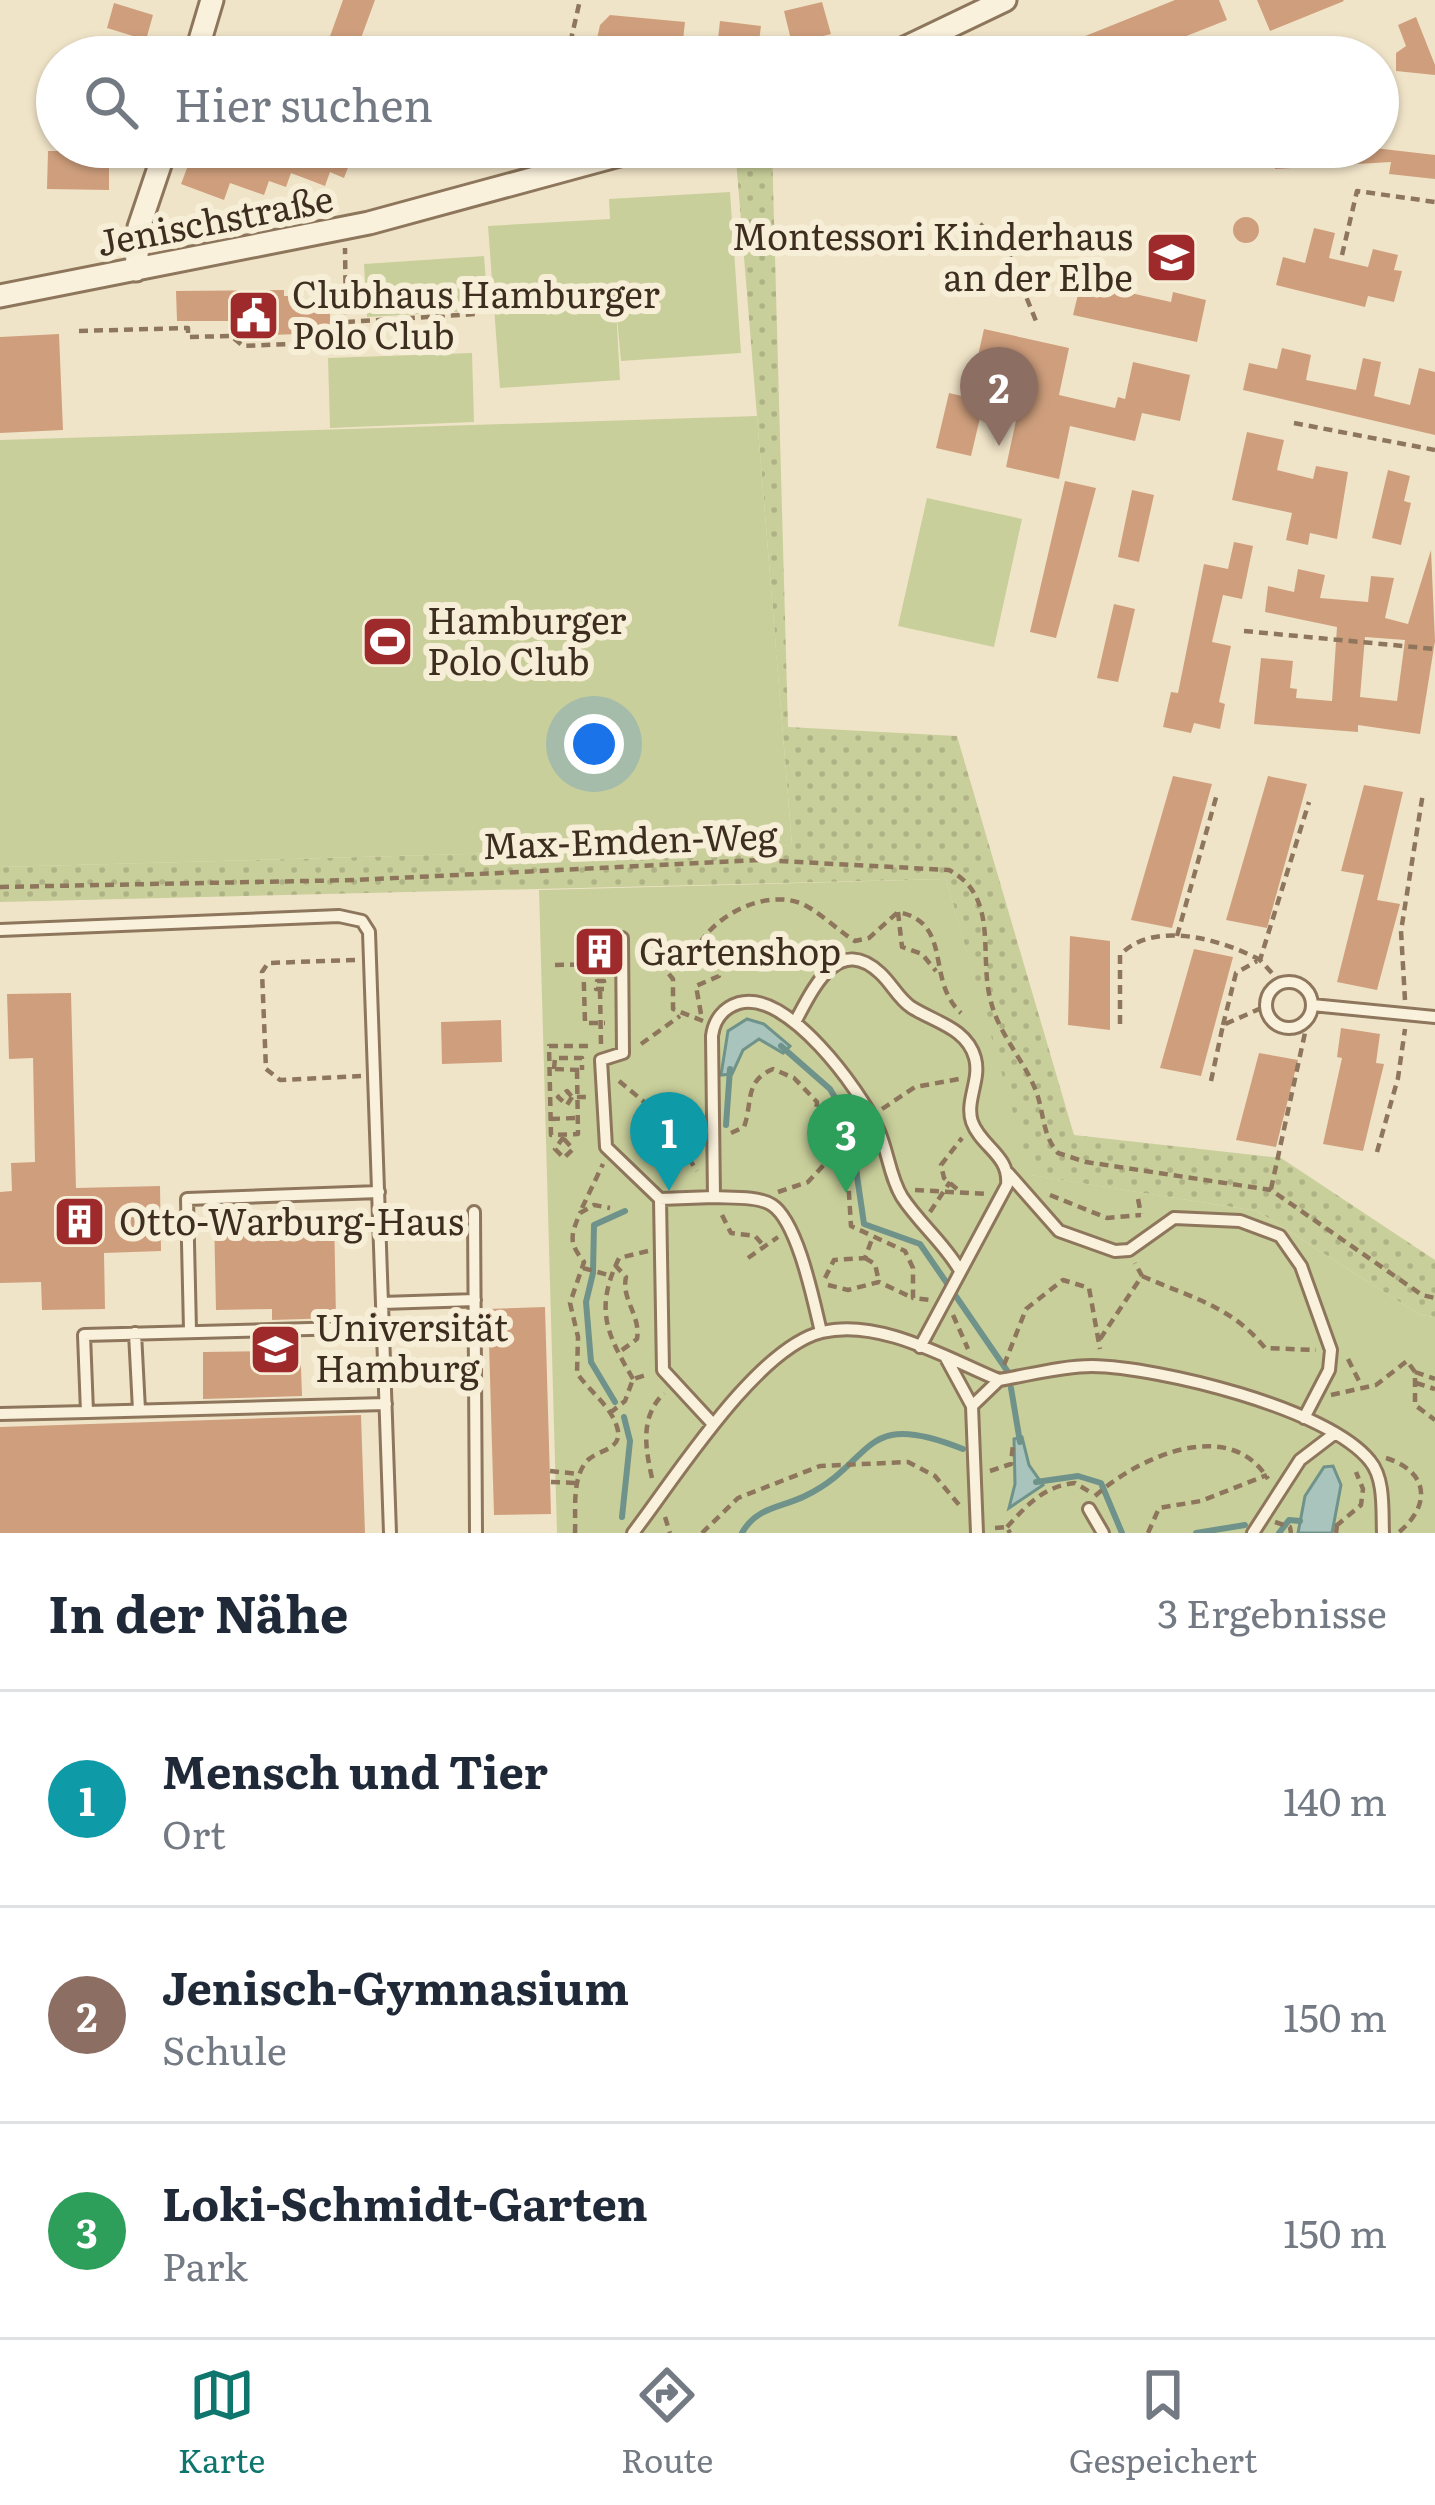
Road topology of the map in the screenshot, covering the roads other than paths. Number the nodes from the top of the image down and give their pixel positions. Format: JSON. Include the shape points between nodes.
{"nodes":[{"id":1,"x":212,"y":0,"type":"edge"},
{"id":2,"x":1006,"y":0,"type":"edge"},
{"id":3,"x":201,"y":36,"type":"edge"},
{"id":4,"x":930,"y":36,"type":"edge"},
{"id":5,"x":159,"y":168,"type":"edge"},
{"id":6,"x":572,"y":168,"type":"edge"},
{"id":7,"x":136,"y":270,"type":"junction"},
{"id":8,"x":0,"y":296,"type":"edge"},
{"id":9,"x":0,"y":930,"type":"edge"},
{"id":10,"x":583,"y":939,"type":"dead end"},
{"id":11,"x":1312,"y":1005,"type":"junction"},
{"id":12,"x":1435,"y":1017,"type":"edge"},
{"id":13,"x":794,"y":1022,"type":"junction"},
{"id":14,"x":1008,"y":1173,"type":"junction"},
{"id":15,"x":379,"y":1192,"type":"junction"},
{"id":16,"x":714,"y":1197,"type":"junction"},
{"id":17,"x":1002,"y":1197,"type":"junction"},
{"id":18,"x":1028,"y":1198,"type":"junction"},
{"id":19,"x":660,"y":1199,"type":"junction"},
{"id":20,"x":474,"y":1212,"type":"dead end"},
{"id":21,"x":958,"y":1271,"type":"junction"},
{"id":22,"x":475,"y":1300,"type":"junction"},
{"id":23,"x":382,"y":1303,"type":"junction"},
{"id":24,"x":383,"y":1327,"type":"junction"},
{"id":25,"x":190,"y":1330,"type":"junction"},
{"id":26,"x":821,"y":1332,"type":"junction"},
{"id":27,"x":135,"y":1333,"type":"junction"},
{"id":28,"x":920,"y":1347,"type":"junction"},
{"id":29,"x":946,"y":1358,"type":"junction"},
{"id":30,"x":999,"y":1380,"type":"junction"},
{"id":31,"x":386,"y":1404,"type":"junction"},
{"id":32,"x":972,"y":1406,"type":"junction"},
{"id":33,"x":139,"y":1410,"type":"junction"},
{"id":34,"x":87,"y":1412,"type":"junction"},
{"id":35,"x":0,"y":1414,"type":"edge"},
{"id":36,"x":1304,"y":1418,"type":"junction"},
{"id":37,"x":712,"y":1423,"type":"junction"},
{"id":38,"x":1334,"y":1434,"type":"junction"},
{"id":39,"x":1094,"y":1499,"type":"road end"},
{"id":40,"x":390,"y":1533,"type":"edge"},
{"id":41,"x":476,"y":1533,"type":"edge"},
{"id":42,"x":633,"y":1533,"type":"edge"},
{"id":43,"x":977,"y":1533,"type":"edge"},
{"id":44,"x":1103,"y":1533,"type":"edge"},
{"id":45,"x":1253,"y":1533,"type":"edge"},
{"id":46,"x":1383,"y":1533,"type":"edge"}],
"edges":[{"from":1,"to":3,"type":"street"},
{"from":2,"to":4,"type":"street"},
{"from":5,"to":7,"type":"street","via":[[139,227]]},
{"from":6,"to":7,"type":"street","name":"Jenischstraße","via":[[369,223]]},
{"from":7,"to":8,"type":"street","name":"Jenischstraße"},
{"from":9,"to":15,"type":"lane","via":[[351,916],[369,932],[373,960]]},
{"from":10,"to":19,"type":"lane","via":[[622,938],[623,1053],[588,1073],[609,1152]]},
{"from":11,"to":11,"type":"lane","via":[[1297,1027],[1282,1027],[1267,1006],[1282,984],[1303,987]]},
{"from":11,"to":12,"type":"lane"},
{"from":13,"to":14,"type":"lane","via":[[824,971],[853,960],[880,973],[904,1002],[957,1030],[974,1054],[974,1129]]},
{"from":13,"to":16,"type":"lane","via":[[748,1001],[726,1008],[713,1026]]},
{"from":13,"to":21,"type":"lane","via":[[836,1063],[870,1117],[898,1190]]},
{"from":14,"to":17,"type":"lane"},
{"from":14,"to":18,"type":"lane"},
{"from":15,"to":23,"type":"lane"},
{"from":15,"to":25,"type":"lane","via":[[187,1199]]},
{"from":16,"to":19,"type":"lane"},
{"from":16,"to":26,"type":"lane","via":[[774,1207],[818,1287]]},
{"from":17,"to":18,"type":"lane"},
{"from":17,"to":21,"type":"lane"},
{"from":18,"to":36,"type":"lane","via":[[1075,1240],[1115,1252],[1174,1218],[1220,1218],[1270,1230],[1290,1245],[1331,1350]]},
{"from":19,"to":37,"type":"lane","via":[[663,1370]]},
{"from":20,"to":22,"type":"lane"},
{"from":21,"to":28,"type":"lane"},
{"from":22,"to":23,"type":"lane"},
{"from":22,"to":41,"type":"lane"},
{"from":23,"to":24,"type":"lane"},
{"from":24,"to":25,"type":"lane"},
{"from":24,"to":31,"type":"lane"},
{"from":25,"to":27,"type":"lane"},
{"from":26,"to":28,"type":"lane","via":[[884,1335]]},
{"from":26,"to":37,"type":"lane","via":[[784,1353]]},
{"from":27,"to":33,"type":"lane"},
{"from":27,"to":34,"type":"lane","via":[[84,1335]]},
{"from":28,"to":29,"type":"lane"},
{"from":29,"to":30,"type":"lane"},
{"from":29,"to":32,"type":"lane"},
{"from":30,"to":32,"type":"lane"},
{"from":30,"to":36,"type":"lane","via":[[1101,1367],[1224,1390]]},
{"from":31,"to":33,"type":"lane"},
{"from":31,"to":40,"type":"lane"},
{"from":32,"to":43,"type":"lane"},
{"from":33,"to":34,"type":"lane"},
{"from":34,"to":35,"type":"lane"},
{"from":36,"to":38,"type":"lane"},
{"from":37,"to":42,"type":"lane"},
{"from":38,"to":45,"type":"lane","via":[[1300,1460]]},
{"from":38,"to":46,"type":"lane","via":[[1378,1473]]},
{"from":39,"to":44,"type":"lane"}]}
